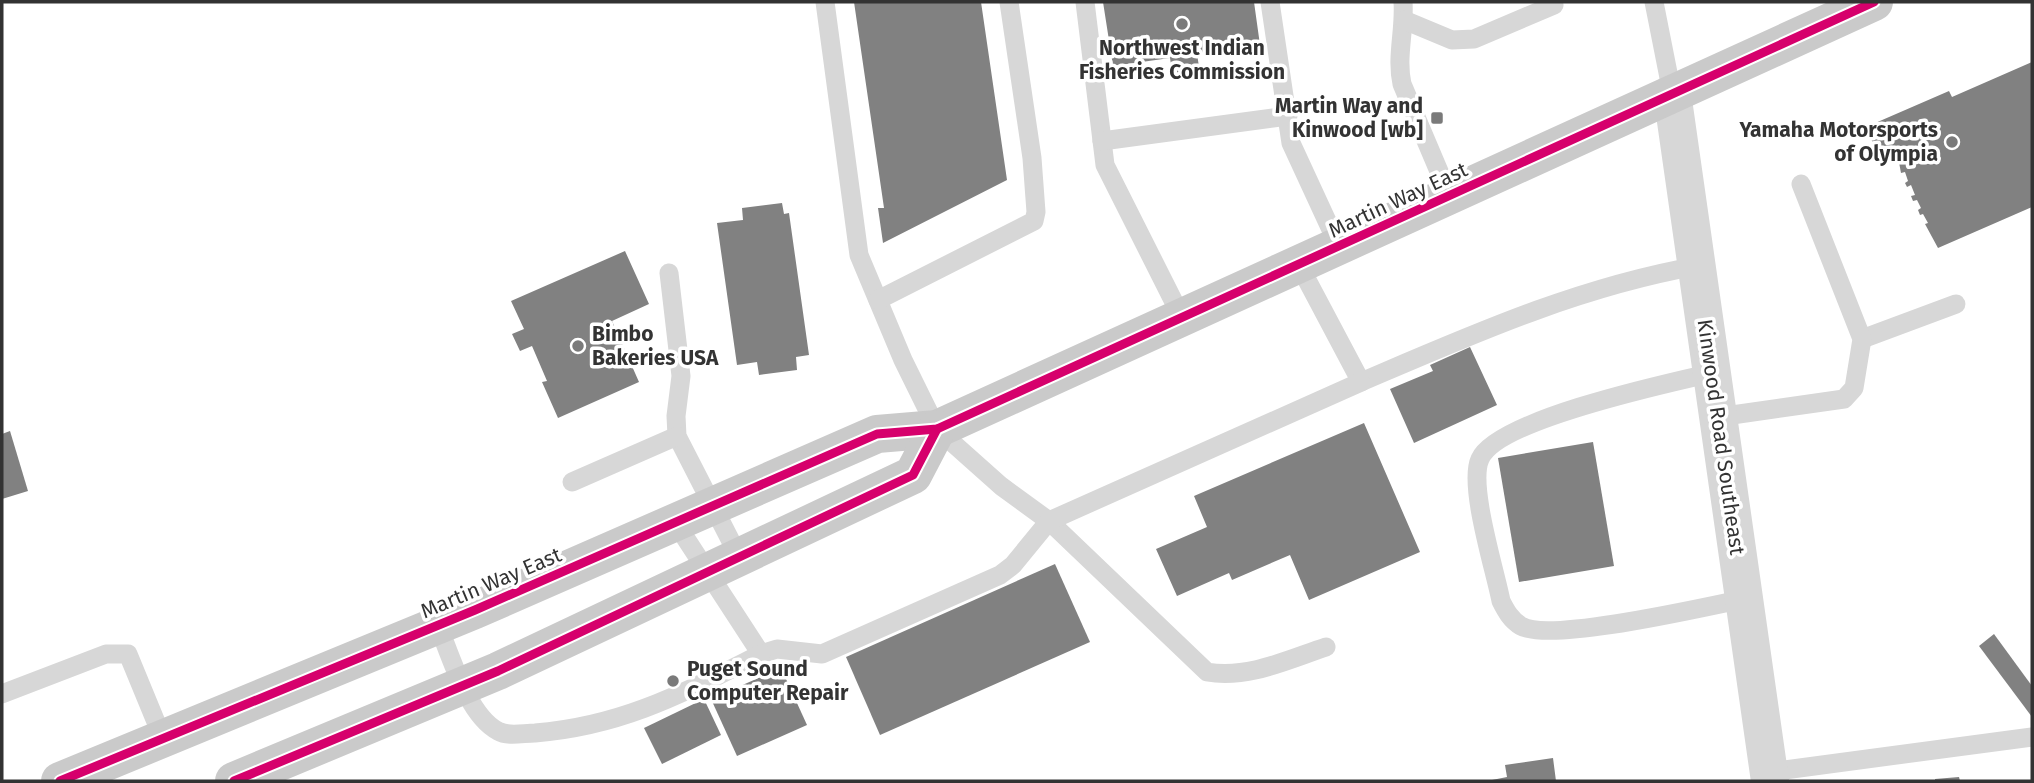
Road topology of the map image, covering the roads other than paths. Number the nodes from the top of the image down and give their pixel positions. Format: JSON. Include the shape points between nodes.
{"nodes":[{"id":1,"x":825,"y":2,"type":"edge"},
{"id":2,"x":1009,"y":2,"type":"edge"},
{"id":3,"x":1085,"y":2,"type":"edge"},
{"id":4,"x":1270,"y":2,"type":"edge"},
{"id":5,"x":1654,"y":2,"type":"edge"},
{"id":6,"x":1874,"y":2,"type":"edge"},
{"id":7,"x":1554,"y":5,"type":"dead end"},
{"id":8,"x":1403,"y":11,"type":"edge"},
{"id":9,"x":1672,"y":93,"type":"junction"},
{"id":10,"x":1288,"y":116,"type":"junction"},
{"id":11,"x":1102,"y":141,"type":"junction"},
{"id":12,"x":1801,"y":184,"type":"dead end"},
{"id":13,"x":1449,"y":195,"type":"junction"},
{"id":14,"x":1339,"y":247,"type":"junction"},
{"id":15,"x":1299,"y":265,"type":"junction"},
{"id":16,"x":1697,"y":266,"type":"junction"},
{"id":17,"x":669,"y":273,"type":"dead end"},
{"id":18,"x":878,"y":300,"type":"junction"},
{"id":19,"x":1956,"y":304,"type":"dead end"},
{"id":20,"x":1182,"y":318,"type":"junction"},
{"id":21,"x":1862,"y":339,"type":"junction"},
{"id":22,"x":1712,"y":373,"type":"junction"},
{"id":23,"x":1361,"y":382,"type":"junction"},
{"id":24,"x":1718,"y":417,"type":"junction"},
{"id":25,"x":937,"y":429,"type":"junction"},
{"id":26,"x":677,"y":436,"type":"junction"},
{"id":27,"x":572,"y":482,"type":"dead end"},
{"id":28,"x":712,"y":506,"type":"junction"},
{"id":29,"x":1049,"y":521,"type":"junction"},
{"id":30,"x":675,"y":522,"type":"junction"},
{"id":31,"x":723,"y":565,"type":"junction"},
{"id":32,"x":1744,"y":599,"type":"junction"},
{"id":33,"x":438,"y":625,"type":"junction"},
{"id":34,"x":1326,"y":647,"type":"dead end"},
{"id":35,"x":761,"y":654,"type":"junction"},
{"id":36,"x":463,"y":686,"type":"junction"},
{"id":37,"x":2,"y":694,"type":"edge"},
{"id":38,"x":2032,"y":737,"type":"edge"},
{"id":39,"x":163,"y":739,"type":"junction"},
{"id":40,"x":1769,"y":777,"type":"edge"},
{"id":41,"x":60,"y":781,"type":"edge"},
{"id":42,"x":234,"y":781,"type":"edge"}],
"edges":[{"from":1,"to":18,"type":"lane","via":[[859,256]]},
{"from":2,"to":18,"type":"lane","via":[[1032,158],[1034,221]]},
{"from":3,"to":11,"type":"lane"},
{"from":4,"to":10,"type":"lane"},
{"from":5,"to":9,"type":"lane"},
{"from":6,"to":9,"type":"main road","name":"Martin Way East"},
{"from":7,"to":8,"type":"lane","via":[[1474,39],[1452,40]]},
{"from":8,"to":13,"type":"lane","via":[[1398,67],[1402,84]]},
{"from":9,"to":13,"type":"main road","name":"Martin Way East"},
{"from":9,"to":16,"type":"street","name":"Kinwood Road Southeast"},
{"from":10,"to":11,"type":"lane"},
{"from":10,"to":14,"type":"lane","via":[[1291,143]]},
{"from":11,"to":20,"type":"lane","via":[[1105,165]]},
{"from":12,"to":21,"type":"lane"},
{"from":13,"to":14,"type":"main road","name":"Martin Way East"},
{"from":14,"to":15,"type":"main road","name":"Martin Way East"},
{"from":15,"to":20,"type":"main road","name":"Martin Way East"},
{"from":15,"to":23,"type":"lane"},
{"from":16,"to":22,"type":"street","name":"Kinwood Road Southeast"},
{"from":16,"to":23,"type":"lane","via":[[1566,298]]},
{"from":17,"to":26,"type":"lane","via":[[681,376]]},
{"from":18,"to":25,"type":"lane"},
{"from":19,"to":21,"type":"lane"},
{"from":20,"to":25,"type":"main road","name":"Martin Way East"},
{"from":21,"to":24,"type":"lane","via":[[1854,388],[1844,399]]},
{"from":22,"to":24,"type":"street","name":"Kinwood Road Southeast"},
{"from":22,"to":32,"type":"lane","via":[[1545,418],[1488,448],[1479,460],[1476,484],[1501,601],[1522,627],[1546,631],[1634,622]]},
{"from":23,"to":29,"type":"lane"},
{"from":24,"to":32,"type":"street","name":"Kinwood Road Southeast"},
{"from":25,"to":28,"type":"main road","name":"Martin Way East","via":[[877,434]]},
{"from":25,"to":29,"type":"lane"},
{"from":25,"to":31,"type":"main road","via":[[913,475]]},
{"from":26,"to":27,"type":"lane"},
{"from":26,"to":28,"type":"lane"},
{"from":28,"to":30,"type":"main road","name":"Martin Way East"},
{"from":28,"to":31,"type":"lane"},
{"from":29,"to":34,"type":"lane","via":[[1207,672],[1247,673]]},
{"from":29,"to":35,"type":"lane","via":[[1000,575],[822,654],[777,649]]},
{"from":30,"to":31,"type":"lane"},
{"from":30,"to":33,"type":"main road","name":"Martin Way East"},
{"from":31,"to":35,"type":"lane"},
{"from":31,"to":36,"type":"main road"},
{"from":32,"to":40,"type":"street","name":"Kinwood Road Southeast"},
{"from":33,"to":36,"type":"lane"},
{"from":33,"to":39,"type":"main road","name":"Martin Way East"},
{"from":35,"to":36,"type":"lane","via":[[626,717],[575,729],[499,732],[483,720]]},
{"from":36,"to":42,"type":"main road"},
{"from":37,"to":39,"type":"lane","via":[[106,654],[128,654]]},
{"from":38,"to":40,"type":"lane"},
{"from":39,"to":41,"type":"main road","name":"Martin Way East"}]}
